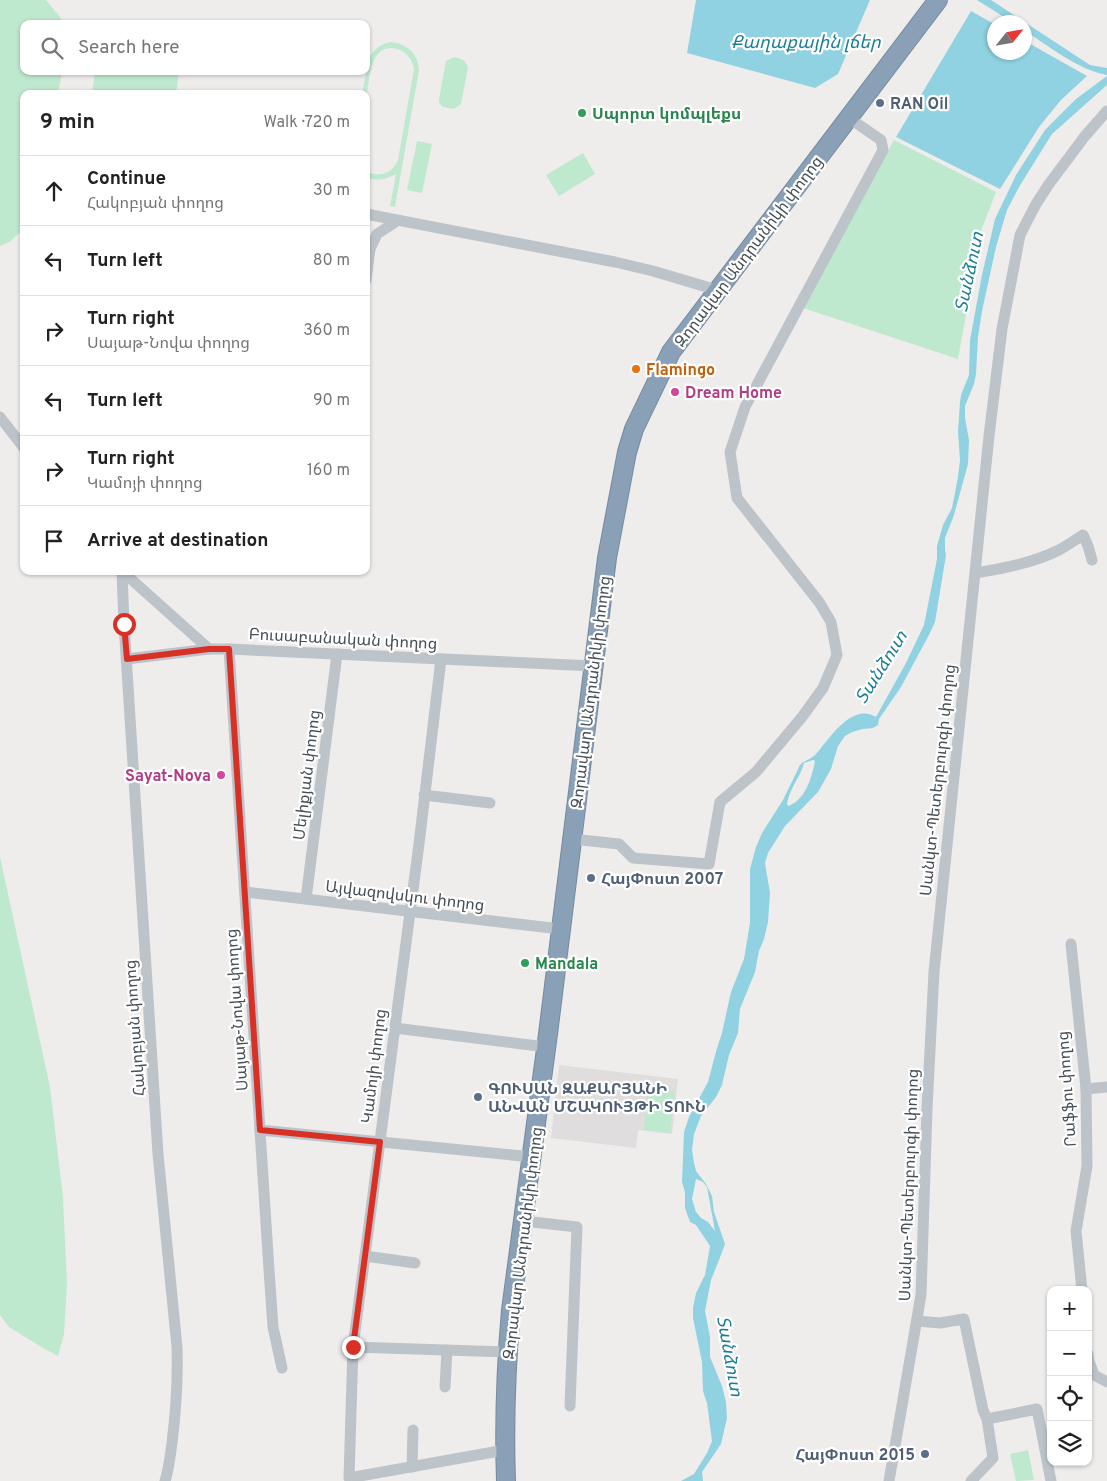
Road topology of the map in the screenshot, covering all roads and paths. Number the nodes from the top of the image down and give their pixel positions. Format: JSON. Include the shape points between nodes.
{"nodes":[{"id":1,"x":938,"y":0,"type":"edge"},
{"id":2,"x":1107,"y":111,"type":"edge"},
{"id":3,"x":849,"y":118,"type":"junction"},
{"id":4,"x":370,"y":215,"type":"edge"},
{"id":5,"x":396,"y":220,"type":"junction"},
{"id":6,"x":370,"y":249,"type":"edge"},
{"id":7,"x":717,"y":290,"type":"junction"},
{"id":8,"x":0,"y":417,"type":"edge"},
{"id":9,"x":20,"y":443,"type":"edge"},
{"id":10,"x":1092,"y":560,"type":"dead end"},
{"id":11,"x":976,"y":573,"type":"junction"},
{"id":12,"x":122,"y":575,"type":"edge"},
{"id":13,"x":125,"y":575,"type":"edge"},
{"id":14,"x":209,"y":649,"type":"junction"},
{"id":15,"x":229,"y":649,"type":"junction"},
{"id":16,"x":338,"y":654,"type":"junction"},
{"id":17,"x":127,"y":659,"type":"junction"},
{"id":18,"x":441,"y":659,"type":"junction"},
{"id":19,"x":593,"y":666,"type":"junction"},
{"id":20,"x":424,"y":795,"type":"junction"},
{"id":21,"x":490,"y":803,"type":"dead end"},
{"id":22,"x":572,"y":839,"type":"junction"},
{"id":23,"x":245,"y":892,"type":"junction"},
{"id":24,"x":306,"y":899,"type":"junction"},
{"id":25,"x":409,"y":912,"type":"junction"},
{"id":26,"x":560,"y":929,"type":"junction"},
{"id":27,"x":1071,"y":944,"type":"dead end"},
{"id":28,"x":395,"y":1028,"type":"junction"},
{"id":29,"x":546,"y":1047,"type":"junction"},
{"id":30,"x":1107,"y":1087,"type":"edge"},
{"id":31,"x":1086,"y":1089,"type":"junction"},
{"id":32,"x":260,"y":1130,"type":"junction"},
{"id":33,"x":380,"y":1142,"type":"junction"},
{"id":34,"x":532,"y":1158,"type":"junction"},
{"id":35,"x":524,"y":1221,"type":"junction"},
{"id":36,"x":365,"y":1256,"type":"junction"},
{"id":37,"x":415,"y":1263,"type":"dead end"},
{"id":38,"x":1082,"y":1286,"type":"edge"},
{"id":39,"x":917,"y":1321,"type":"junction"},
{"id":40,"x":353,"y":1347,"type":"junction"},
{"id":41,"x":447,"y":1350,"type":"junction"},
{"id":42,"x":507,"y":1352,"type":"junction"},
{"id":43,"x":282,"y":1368,"type":"dead end"},
{"id":44,"x":1092,"y":1370,"type":"edge"},
{"id":45,"x":1107,"y":1382,"type":"edge"},
{"id":46,"x":445,"y":1387,"type":"dead end"},
{"id":47,"x":570,"y":1406,"type":"dead end"},
{"id":48,"x":987,"y":1420,"type":"junction"},
{"id":49,"x":413,"y":1430,"type":"dead end"},
{"id":50,"x":505,"y":1450,"type":"junction"},
{"id":51,"x":412,"y":1467,"type":"junction"},
{"id":52,"x":165,"y":1481,"type":"edge"},
{"id":53,"x":506,"y":1481,"type":"edge"},
{"id":54,"x":889,"y":1481,"type":"edge"},
{"id":55,"x":970,"y":1481,"type":"edge"},
{"id":56,"x":1051,"y":1481,"type":"edge"}],
"edges":[{"from":1,"to":3,"type":"highway","name":"Զորավար Անդրանիկի փողոց"},
{"from":2,"to":11,"type":"street","name":"Սանկտ-Պետերբուրգի փողոց","via":[[1050,184],[1020,235],[1002,329]]},
{"from":3,"to":7,"type":"highway","name":"Զորավար Անդրանիկի փողոց"},
{"from":3,"to":22,"type":"street","via":[[881,140],[883,150],[745,407],[730,452],[736,498],[819,602],[831,622],[836,655],[822,688],[802,717],[756,772],[720,802],[709,864],[633,858],[619,844]]},
{"from":4,"to":5,"type":"street"},
{"from":5,"to":6,"type":"street","via":[[377,234]]},
{"from":5,"to":7,"type":"street","via":[[615,262]]},
{"from":7,"to":19,"type":"highway","name":"Զորավար Անդրանիկի փողոց","via":[[671,352],[634,429],[607,558]]},
{"from":8,"to":9,"type":"street"},
{"from":10,"to":11,"type":"street","via":[[1083,535],[1041,558]]},
{"from":11,"to":39,"type":"street","name":"Սանկտ-Պետերբուրգի փողոց","via":[[934,972],[924,1248]]},
{"from":12,"to":17,"type":"street","name":"Հակոբյան փողոց"},
{"from":13,"to":14,"type":"street"},
{"from":14,"to":15,"type":"street","name":"Բուսաբանական փողոց"},
{"from":14,"to":17,"type":"street","name":"Բուսաբանական փողոց"},
{"from":15,"to":16,"type":"street","name":"Բուսաբանական փողոց"},
{"from":15,"to":23,"type":"street","name":"Սայաթ-Նովա փողոց"},
{"from":16,"to":18,"type":"street","name":"Բուսաբանական փողոց"},
{"from":16,"to":24,"type":"street","name":"Մելիքյան փողոց"},
{"from":17,"to":52,"type":"street","name":"Հակոբյան փողոց","via":[[158,1154],[177,1347],[175,1414]]},
{"from":18,"to":19,"type":"street","name":"Բուսաբանական փողոց"},
{"from":18,"to":20,"type":"street","name":"Կամոյի փողոց"},
{"from":19,"to":22,"type":"highway","name":"Զորավար Անդրանիկի փողոց"},
{"from":20,"to":21,"type":"street"},
{"from":20,"to":25,"type":"street","name":"Կամոյի փողոց"},
{"from":22,"to":26,"type":"highway","name":"Զորավար Անդրանիկի փողոց"},
{"from":23,"to":24,"type":"street","name":"Այվազովսկու փողոց"},
{"from":23,"to":32,"type":"street","name":"Սայաթ-Նովա փողոց"},
{"from":24,"to":25,"type":"street","name":"Այվազովսկու փողոց"},
{"from":25,"to":26,"type":"street","name":"Այվազովսկու փողոց"},
{"from":25,"to":28,"type":"street","name":"Կամոյի փողոց"},
{"from":26,"to":29,"type":"highway","name":"Զորավար Անդրանիկի փողոց"},
{"from":27,"to":31,"type":"street","name":"Րաֆֆու փողոց"},
{"from":28,"to":29,"type":"street"},
{"from":28,"to":33,"type":"street","name":"Կամոյի փողոց"},
{"from":29,"to":34,"type":"highway","name":"Զորավար Անդրանիկի փողոց"},
{"from":30,"to":31,"type":"street"},
{"from":31,"to":38,"type":"street","name":"Րաֆֆու փողոց","via":[[1087,1166],[1076,1231]]},
{"from":32,"to":33,"type":"street"},
{"from":32,"to":43,"type":"street","name":"Սայաթ-Նովա փողոց","via":[[273,1327]]},
{"from":33,"to":34,"type":"street"},
{"from":33,"to":36,"type":"street","name":"Կամոյի փողոց"},
{"from":34,"to":35,"type":"highway","name":"Զորավար Անդրանիկի փողոց"},
{"from":35,"to":42,"type":"highway","name":"Զորավար Անդրանիկի փողոց"},
{"from":35,"to":47,"type":"street","via":[[577,1227]]},
{"from":36,"to":37,"type":"street"},
{"from":36,"to":40,"type":"street","name":"Կամոյի փողոց"},
{"from":39,"to":48,"type":"street","via":[[940,1323],[964,1319]]},
{"from":39,"to":54,"type":"street","name":"Սանկտ-Պետերբուրգի փողոց"},
{"from":40,"to":41,"type":"street"},
{"from":40,"to":51,"type":"street","name":"Կամոյի փողոց","via":[[349,1478]]},
{"from":41,"to":42,"type":"street"},
{"from":41,"to":46,"type":"street"},
{"from":42,"to":50,"type":"highway","name":"Զորավար Անդրանիկի փողոց"},
{"from":44,"to":45,"type":"street","via":[[1094,1376]]},
{"from":48,"to":55,"type":"street","via":[[993,1458]]},
{"from":48,"to":56,"type":"street","via":[[1037,1410]]},
{"from":49,"to":51,"type":"street"},
{"from":50,"to":51,"type":"street"},
{"from":50,"to":53,"type":"highway","name":"Զորավար Անդրանիկի փողոց"}]}
